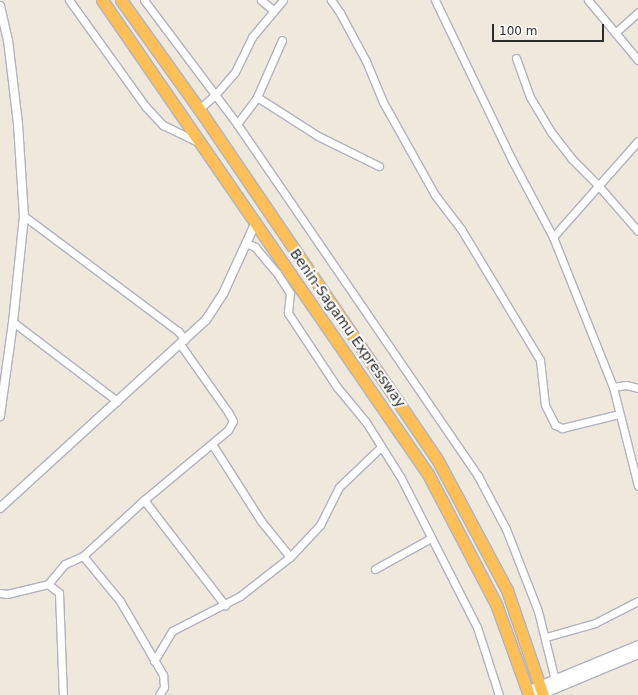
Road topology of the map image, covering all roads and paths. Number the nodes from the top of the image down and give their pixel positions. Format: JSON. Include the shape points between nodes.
{"nodes":[{"id":1,"x":69,"y":0,"type":"edge"},
{"id":2,"x":102,"y":0,"type":"edge"},
{"id":3,"x":121,"y":0,"type":"edge"},
{"id":4,"x":144,"y":0,"type":"edge"},
{"id":5,"x":261,"y":0,"type":"edge"},
{"id":6,"x":283,"y":0,"type":"edge"},
{"id":7,"x":330,"y":0,"type":"edge"},
{"id":8,"x":435,"y":0,"type":"edge"},
{"id":9,"x":588,"y":0,"type":"edge"},
{"id":10,"x":0,"y":6,"type":"edge"},
{"id":11,"x":273,"y":10,"type":"junction"},
{"id":12,"x":638,"y":12,"type":"edge"},
{"id":13,"x":615,"y":33,"type":"junction"},
{"id":14,"x":282,"y":40,"type":"dead end"},
{"id":15,"x":516,"y":58,"type":"dead end"},
{"id":16,"x":638,"y":60,"type":"edge"},
{"id":17,"x":215,"y":95,"type":"junction"},
{"id":18,"x":257,"y":97,"type":"junction"},
{"id":19,"x":198,"y":109,"type":"junction"},
{"id":20,"x":237,"y":124,"type":"junction"},
{"id":21,"x":638,"y":141,"type":"edge"},
{"id":22,"x":202,"y":144,"type":"junction"},
{"id":23,"x":222,"y":146,"type":"junction"},
{"id":24,"x":209,"y":155,"type":"junction"},
{"id":25,"x":379,"y":166,"type":"dead end"},
{"id":26,"x":598,"y":184,"type":"junction"},
{"id":27,"x":24,"y":216,"type":"junction"},
{"id":28,"x":256,"y":222,"type":"junction"},
{"id":29,"x":638,"y":231,"type":"edge"},
{"id":30,"x":553,"y":236,"type":"junction"},
{"id":31,"x":246,"y":243,"type":"junction"},
{"id":32,"x":14,"y":322,"type":"junction"},
{"id":33,"x":182,"y":342,"type":"junction"},
{"id":34,"x":613,"y":387,"type":"junction"},
{"id":35,"x":638,"y":388,"type":"edge"},
{"id":36,"x":117,"y":401,"type":"junction"},
{"id":37,"x":619,"y":414,"type":"junction"},
{"id":38,"x":0,"y":416,"type":"edge"},
{"id":39,"x":212,"y":444,"type":"junction"},
{"id":40,"x":380,"y":447,"type":"junction"},
{"id":41,"x":638,"y":486,"type":"edge"},
{"id":42,"x":144,"y":500,"type":"junction"},
{"id":43,"x":0,"y":508,"type":"edge"},
{"id":44,"x":431,"y":538,"type":"junction"},
{"id":45,"x":83,"y":556,"type":"junction"},
{"id":46,"x":290,"y":557,"type":"junction"},
{"id":47,"x":376,"y":569,"type":"dead end"},
{"id":48,"x":48,"y":584,"type":"junction"},
{"id":49,"x":0,"y":593,"type":"edge"},
{"id":50,"x":638,"y":601,"type":"edge"},
{"id":51,"x":225,"y":605,"type":"junction"},
{"id":52,"x":546,"y":637,"type":"junction"},
{"id":53,"x":638,"y":645,"type":"edge"},
{"id":54,"x":638,"y":653,"type":"edge"},
{"id":55,"x":154,"y":661,"type":"junction"},
{"id":56,"x":555,"y":680,"type":"junction"},
{"id":57,"x":536,"y":692,"type":"edge"},
{"id":58,"x":63,"y":695,"type":"edge"},
{"id":59,"x":159,"y":695,"type":"edge"},
{"id":60,"x":499,"y":695,"type":"edge"}],
"edges":[{"from":1,"to":22,"type":"street","via":[[146,107],[163,125]]},
{"from":2,"to":22,"type":"highway","name":"Benin-Sagamu Expressway"},
{"from":3,"to":19,"type":"highway","name":"Benin-Sagamu Expressway"},
{"from":4,"to":17,"type":"street"},
{"from":5,"to":11,"type":"street"},
{"from":6,"to":11,"type":"street"},
{"from":7,"to":37,"type":"street","via":[[340,13],[366,61],[383,102],[435,196],[461,229],[540,360],[545,405],[555,425],[562,428]]},
{"from":8,"to":30,"type":"street","via":[[512,160]]},
{"from":9,"to":13,"type":"street"},
{"from":10,"to":27,"type":"street","via":[[8,40],[18,124]]},
{"from":11,"to":17,"type":"street","via":[[252,36],[234,72]]},
{"from":12,"to":13,"type":"street"},
{"from":13,"to":16,"type":"street"},
{"from":14,"to":18,"type":"street"},
{"from":15,"to":26,"type":"street","via":[[530,97],[551,132],[571,158]]},
{"from":17,"to":19,"type":"street"},
{"from":17,"to":20,"type":"street"},
{"from":18,"to":20,"type":"street"},
{"from":18,"to":25,"type":"street","via":[[318,136]]},
{"from":19,"to":23,"type":"highway","name":"Benin-Sagamu Expressway"},
{"from":20,"to":52,"type":"street","via":[[478,476],[506,529]]},
{"from":21,"to":26,"type":"street"},
{"from":22,"to":24,"type":"highway","name":"Benin-Sagamu Expressway"},
{"from":23,"to":24,"type":"highway"},
{"from":23,"to":57,"type":"highway","name":"Benin-Sagamu Expressway","via":[[438,459],[507,590]]},
{"from":24,"to":28,"type":"highway","name":"Benin-Sagamu Expressway"},
{"from":26,"to":29,"type":"street"},
{"from":26,"to":30,"type":"street"},
{"from":27,"to":32,"type":"street"},
{"from":27,"to":33,"type":"street","via":[[178,330]]},
{"from":28,"to":31,"type":"street"},
{"from":28,"to":57,"type":"highway","name":"Benin-Sagamu Expressway","via":[[428,474],[496,604]]},
{"from":30,"to":34,"type":"street"},
{"from":31,"to":33,"type":"street","via":[[223,294],[206,320]]},
{"from":31,"to":40,"type":"street","via":[[255,247],[277,273],[290,293],[288,313]]},
{"from":32,"to":36,"type":"street"},
{"from":32,"to":38,"type":"street"},
{"from":33,"to":36,"type":"street"},
{"from":33,"to":39,"type":"street","via":[[233,421],[228,430]]},
{"from":34,"to":35,"type":"street","via":[[626,385]]},
{"from":34,"to":37,"type":"street"},
{"from":36,"to":43,"type":"street"},
{"from":37,"to":41,"type":"street"},
{"from":39,"to":42,"type":"street"},
{"from":39,"to":46,"type":"street","via":[[261,520]]},
{"from":40,"to":44,"type":"street","via":[[401,478]]},
{"from":40,"to":46,"type":"street","via":[[339,487],[320,524]]},
{"from":42,"to":45,"type":"street"},
{"from":42,"to":51,"type":"street"},
{"from":44,"to":47,"type":"street"},
{"from":44,"to":60,"type":"street","via":[[477,627]]},
{"from":45,"to":48,"type":"street","via":[[65,564]]},
{"from":45,"to":55,"type":"street","via":[[120,601]]},
{"from":46,"to":51,"type":"street"},
{"from":48,"to":49,"type":"street","via":[[7,594]]},
{"from":48,"to":58,"type":"street","via":[[59,593]]},
{"from":50,"to":52,"type":"street","via":[[595,623]]},
{"from":51,"to":55,"type":"street","via":[[172,631]]},
{"from":52,"to":56,"type":"street"},
{"from":53,"to":56,"type":"main road"},
{"from":54,"to":57,"type":"main road"},
{"from":55,"to":59,"type":"street","via":[[163,676],[164,687]]},
{"from":56,"to":57,"type":"main road"}]}
